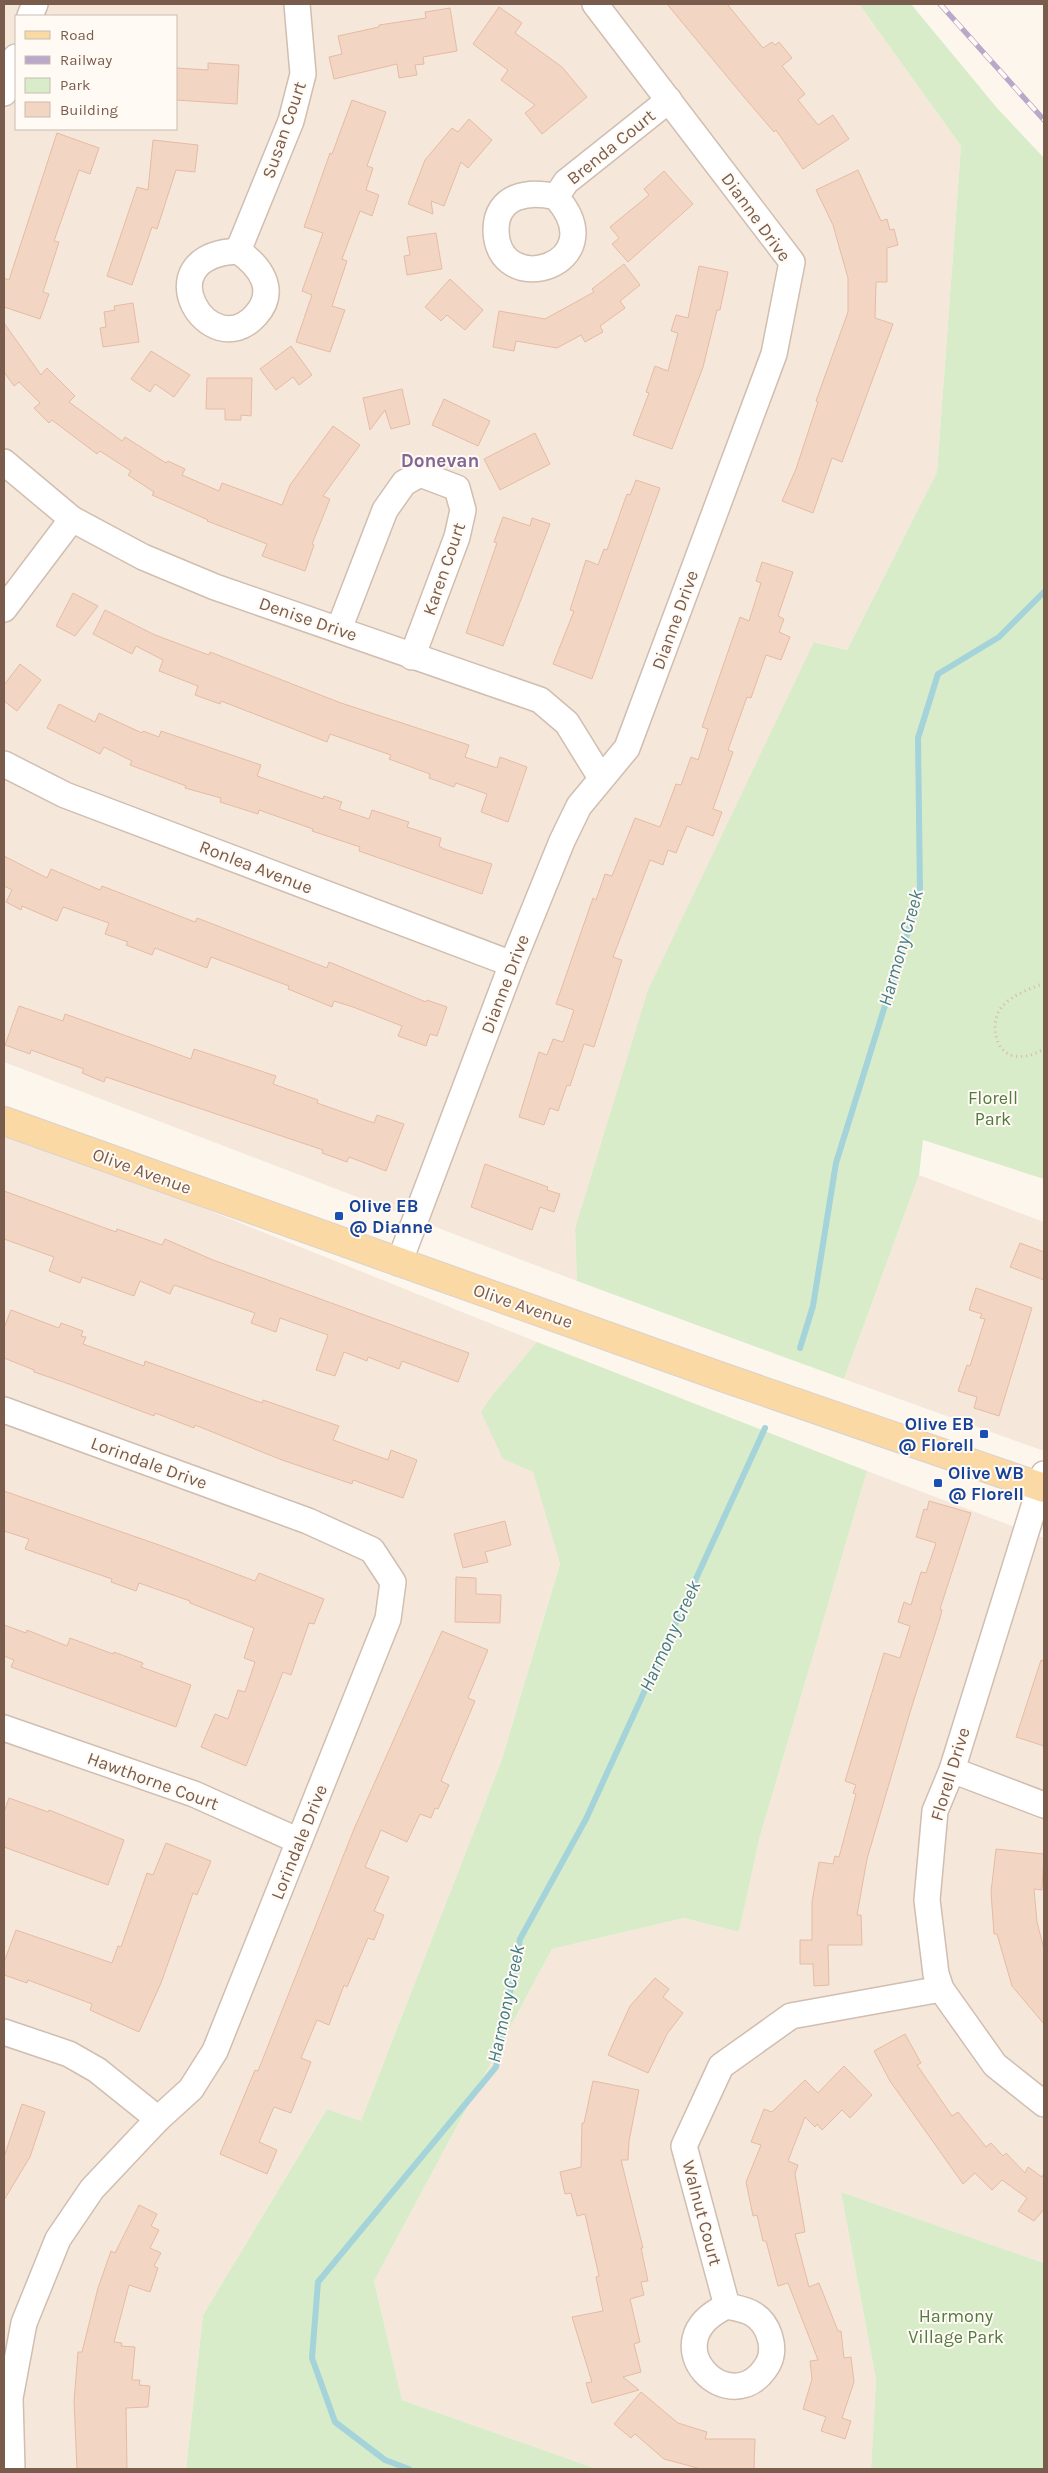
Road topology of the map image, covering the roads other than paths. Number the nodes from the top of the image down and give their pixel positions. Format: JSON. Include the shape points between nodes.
{"nodes":[{"id":1,"x":298,"y":4,"type":"edge"},
{"id":2,"x":595,"y":4,"type":"edge"},
{"id":3,"x":15,"y":60,"type":"edge"},
{"id":4,"x":4,"y":93,"type":"edge"},
{"id":5,"x":669,"y":100,"type":"junction"},
{"id":6,"x":556,"y":196,"type":"dead end"},
{"id":7,"x":238,"y":252,"type":"dead end"},
{"id":8,"x":4,"y":462,"type":"edge"},
{"id":9,"x":72,"y":519,"type":"junction"},
{"id":10,"x":4,"y":609,"type":"edge"},
{"id":11,"x":339,"y":630,"type":"junction"},
{"id":12,"x":412,"y":657,"type":"junction"},
{"id":13,"x":4,"y":764,"type":"edge"},
{"id":14,"x":600,"y":778,"type":"junction"},
{"id":15,"x":512,"y":964,"type":"junction"},
{"id":16,"x":4,"y":1121,"type":"edge"},
{"id":17,"x":399,"y":1262,"type":"junction"},
{"id":18,"x":4,"y":1410,"type":"edge"},
{"id":19,"x":1043,"y":1483,"type":"edge"},
{"id":20,"x":4,"y":1728,"type":"edge"},
{"id":21,"x":952,"y":1770,"type":"junction"},
{"id":22,"x":1044,"y":1805,"type":"edge"},
{"id":23,"x":299,"y":1841,"type":"junction"},
{"id":24,"x":941,"y":1989,"type":"junction"},
{"id":25,"x":4,"y":2032,"type":"edge"},
{"id":26,"x":1044,"y":2104,"type":"edge"},
{"id":27,"x":158,"y":2119,"type":"junction"},
{"id":28,"x":727,"y":2306,"type":"dead end"},
{"id":29,"x":7,"y":2397,"type":"edge"},
{"id":30,"x":12,"y":2469,"type":"edge"}],
"edges":[{"from":1,"to":7,"type":"street","name":"Susan Court","via":[[303,74],[290,121]]},
{"from":2,"to":5,"type":"street","name":"Dianne Drive"},
{"from":3,"to":4,"type":"street"},
{"from":5,"to":6,"type":"street","name":"Brenda Court","via":[[566,182]]},
{"from":5,"to":14,"type":"street","name":"Dianne Drive","via":[[792,262],[771,363],[627,748]]},
{"from":8,"to":9,"type":"street","name":"Denise Drive"},
{"from":9,"to":10,"type":"street"},
{"from":9,"to":11,"type":"street","name":"Denise Drive","via":[[143,557],[215,587]]},
{"from":11,"to":12,"type":"street","name":"Denise Drive"},
{"from":11,"to":12,"type":"street","name":"Karen Court","via":[[385,510],[404,483],[420,474],[457,488],[463,510],[457,537]]},
{"from":12,"to":14,"type":"street","name":"Denise Drive","via":[[540,700],[567,723]]},
{"from":13,"to":15,"type":"street","name":"Ronlea Avenue","via":[[65,794]]},
{"from":14,"to":15,"type":"street","name":"Dianne Drive","via":[[579,806],[562,841]]},
{"from":15,"to":17,"type":"street","name":"Dianne Drive"},
{"from":16,"to":17,"type":"main road","name":"Olive Avenue"},
{"from":17,"to":19,"type":"main road","name":"Olive Avenue"},
{"from":18,"to":23,"type":"street","name":"Lorindale Drive","via":[[308,1521],[372,1550],[393,1582],[388,1619]]},
{"from":19,"to":21,"type":"street","name":"Florell Drive"},
{"from":20,"to":23,"type":"street","name":"Hawthorne Court","via":[[194,1794]]},
{"from":21,"to":22,"type":"street"},
{"from":21,"to":24,"type":"street","name":"Florell Drive","via":[[934,1811],[927,1900],[936,1974]]},
{"from":23,"to":27,"type":"street","name":"Lorindale Drive","via":[[215,2051],[191,2090]]},
{"from":24,"to":26,"type":"street","name":"Florell Drive","via":[[995,2065]]},
{"from":24,"to":28,"type":"street","name":"Walnut Court","via":[[791,2016],[721,2066],[684,2146]]},
{"from":25,"to":27,"type":"street","via":[[69,2054],[98,2070]]},
{"from":27,"to":29,"type":"street","name":"Lorindale Drive","via":[[92,2189],[58,2239],[24,2323]]},
{"from":29,"to":30,"type":"street","name":"Lorindale Drive"}]}
